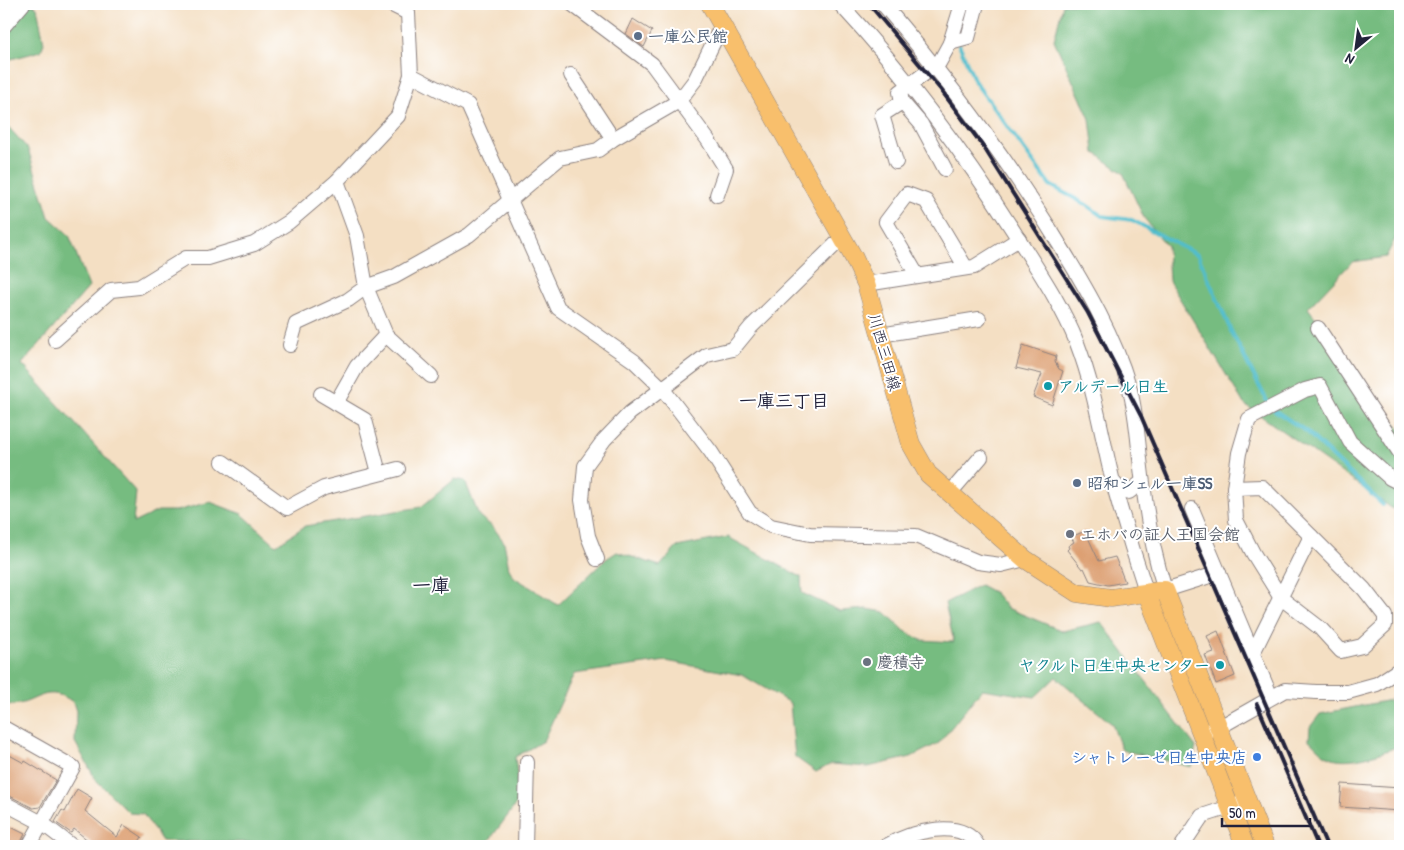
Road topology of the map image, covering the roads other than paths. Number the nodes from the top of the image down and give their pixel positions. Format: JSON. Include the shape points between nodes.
{"nodes":[{"id":1,"x":23,"y":4,"type":"edge"},
{"id":2,"x":390,"y":4,"type":"edge"},
{"id":3,"x":572,"y":4,"type":"edge"},
{"id":4,"x":710,"y":4,"type":"edge"},
{"id":5,"x":840,"y":4,"type":"edge"},
{"id":6,"x":883,"y":4,"type":"edge"},
{"id":7,"x":962,"y":4,"type":"edge"},
{"id":8,"x":977,"y":4,"type":"edge"},
{"id":9,"x":409,"y":8,"type":"edge"},
{"id":10,"x":4,"y":26,"type":"edge"},
{"id":11,"x":722,"y":26,"type":"junction"},
{"id":12,"x":950,"y":43,"type":"junction"},
{"id":13,"x":935,"y":66,"type":"junction"},
{"id":14,"x":411,"y":75,"type":"junction"},
{"id":15,"x":571,"y":75,"type":"dead end"},
{"id":16,"x":909,"y":83,"type":"junction"},
{"id":17,"x":679,"y":101,"type":"junction"},
{"id":18,"x":902,"y":102,"type":"junction"},
{"id":19,"x":613,"y":139,"type":"junction"},
{"id":20,"x":896,"y":162,"type":"dead end"},
{"id":21,"x":945,"y":169,"type":"dead end"},
{"id":22,"x":337,"y":181,"type":"junction"},
{"id":23,"x":717,"y":195,"type":"dead end"},
{"id":24,"x":511,"y":201,"type":"junction"},
{"id":25,"x":842,"y":238,"type":"junction"},
{"id":26,"x":1018,"y":239,"type":"junction"},
{"id":27,"x":966,"y":268,"type":"junction"},
{"id":28,"x":917,"y":275,"type":"junction"},
{"id":29,"x":866,"y":284,"type":"junction"},
{"id":30,"x":366,"y":287,"type":"junction"},
{"id":31,"x":979,"y":318,"type":"dead end"},
{"id":32,"x":1318,"y":328,"type":"dead end"},
{"id":33,"x":880,"y":335,"type":"junction"},
{"id":34,"x":386,"y":336,"type":"junction"},
{"id":35,"x":56,"y":340,"type":"dead end"},
{"id":36,"x":290,"y":345,"type":"dead end"},
{"id":37,"x":431,"y":376,"type":"dead end"},
{"id":38,"x":662,"y":388,"type":"junction"},
{"id":39,"x":321,"y":394,"type":"dead end"},
{"id":40,"x":336,"y":403,"type":"junction"},
{"id":41,"x":1400,"y":453,"type":"edge"},
{"id":42,"x":982,"y":457,"type":"dead end"},
{"id":43,"x":224,"y":462,"type":"dead end"},
{"id":44,"x":398,"y":469,"type":"dead end"},
{"id":45,"x":379,"y":473,"type":"junction"},
{"id":46,"x":1142,"y":482,"type":"junction"},
{"id":47,"x":1114,"y":483,"type":"junction"},
{"id":48,"x":1400,"y":483,"type":"edge"},
{"id":49,"x":1234,"y":488,"type":"junction"},
{"id":50,"x":950,"y":493,"type":"junction"},
{"id":51,"x":1192,"y":509,"type":"dead end"},
{"id":52,"x":1311,"y":536,"type":"junction"},
{"id":53,"x":597,"y":559,"type":"dead end"},
{"id":54,"x":1025,"y":559,"type":"junction"},
{"id":55,"x":1219,"y":573,"type":"junction"},
{"id":56,"x":1165,"y":590,"type":"junction"},
{"id":57,"x":1147,"y":594,"type":"junction"},
{"id":58,"x":1281,"y":598,"type":"junction"},
{"id":59,"x":1253,"y":653,"type":"junction"},
{"id":60,"x":1397,"y":674,"type":"edge"},
{"id":61,"x":1271,"y":697,"type":"junction"},
{"id":62,"x":4,"y":728,"type":"edge"},
{"id":63,"x":1210,"y":730,"type":"junction"},
{"id":64,"x":528,"y":762,"type":"dead end"},
{"id":65,"x":1247,"y":800,"type":"junction"},
{"id":66,"x":4,"y":802,"type":"edge"},
{"id":67,"x":1230,"y":807,"type":"junction"},
{"id":68,"x":42,"y":823,"type":"junction"},
{"id":69,"x":29,"y":846,"type":"edge"},
{"id":70,"x":72,"y":846,"type":"edge"},
{"id":71,"x":525,"y":846,"type":"edge"},
{"id":72,"x":886,"y":846,"type":"edge"},
{"id":73,"x":978,"y":846,"type":"edge"},
{"id":74,"x":1182,"y":846,"type":"edge"},
{"id":75,"x":1245,"y":846,"type":"edge"},
{"id":76,"x":1265,"y":846,"type":"edge"}],
"edges":[{"from":1,"to":10,"type":"street"},
{"from":2,"to":9,"type":"street"},
{"from":3,"to":17,"type":"street","via":[[652,64]]},
{"from":4,"to":11,"type":"main road","name":"川西三田線"},
{"from":5,"to":16,"type":"street"},
{"from":6,"to":13,"type":"street"},
{"from":7,"to":12,"type":"street"},
{"from":8,"to":12,"type":"street","via":[[968,38]]},
{"from":9,"to":14,"type":"street"},
{"from":11,"to":17,"type":"street","via":[[695,80]]},
{"from":11,"to":25,"type":"main road","name":"川西三田線"},
{"from":12,"to":13,"type":"street"},
{"from":13,"to":16,"type":"street"},
{"from":13,"to":46,"type":"street","via":[[1031,199],[1100,315],[1129,388],[1136,420]]},
{"from":14,"to":22,"type":"street","via":[[398,116]]},
{"from":14,"to":24,"type":"street","via":[[468,105]]},
{"from":15,"to":19,"type":"street"},
{"from":16,"to":18,"type":"street","via":[[900,92]]},
{"from":16,"to":26,"type":"street","via":[[974,171]]},
{"from":17,"to":19,"type":"street"},
{"from":17,"to":23,"type":"street","via":[[726,169]]},
{"from":18,"to":20,"type":"street","via":[[882,115]]},
{"from":18,"to":21,"type":"street","via":[[921,124]]},
{"from":19,"to":24,"type":"street","via":[[598,150],[560,158]]},
{"from":22,"to":30,"type":"street","via":[[357,236]]},
{"from":22,"to":35,"type":"street","via":[[289,222],[254,244],[208,258],[186,258],[139,287],[110,290]]},
{"from":24,"to":30,"type":"street","via":[[469,235],[394,277]]},
{"from":24,"to":38,"type":"street","via":[[558,308],[634,361]]},
{"from":25,"to":29,"type":"main road","name":"川西三田線"},
{"from":25,"to":38,"type":"street","via":[[751,327],[733,349],[707,355]]},
{"from":26,"to":27,"type":"street","via":[[974,267]]},
{"from":26,"to":47,"type":"street","via":[[1055,298],[1076,341],[1099,411]]},
{"from":27,"to":28,"type":"street"},
{"from":27,"to":28,"type":"street","via":[[926,201],[907,194],[886,222]]},
{"from":28,"to":29,"type":"street"},
{"from":29,"to":33,"type":"main road","name":"川西三田線"},
{"from":30,"to":34,"type":"street"},
{"from":30,"to":36,"type":"street","via":[[348,300],[296,324]]},
{"from":31,"to":33,"type":"street"},
{"from":32,"to":41,"type":"street"},
{"from":33,"to":50,"type":"main road","name":"川西三田線","via":[[911,444],[928,474]]},
{"from":34,"to":37,"type":"street"},
{"from":34,"to":40,"type":"street","via":[[357,366]]},
{"from":38,"to":53,"type":"street","via":[[630,412],[586,466],[582,500],[588,536]]},
{"from":38,"to":54,"type":"street","via":[[711,452],[750,513],[771,526],[810,534],[916,536],[978,562],[1001,565]]},
{"from":39,"to":40,"type":"street"},
{"from":40,"to":45,"type":"street","via":[[365,420]]},
{"from":42,"to":50,"type":"street"},
{"from":43,"to":45,"type":"street","via":[[287,508],[324,488]]},
{"from":44,"to":45,"type":"street"},
{"from":46,"to":47,"type":"street","via":[[1129,492]]},
{"from":46,"to":56,"type":"street","via":[[1151,538]]},
{"from":47,"to":57,"type":"street"},
{"from":48,"to":49,"type":"street","via":[[1350,442],[1320,386],[1305,390],[1250,419],[1239,453]]},
{"from":49,"to":52,"type":"street","via":[[1262,487]]},
{"from":49,"to":58,"type":"street","via":[[1236,520],[1252,553]]},
{"from":50,"to":54,"type":"main road","name":"川西三田線"},
{"from":51,"to":55,"type":"street"},
{"from":52,"to":58,"type":"street"},
{"from":52,"to":58,"type":"street","via":[[1364,589],[1385,616],[1385,625],[1362,646],[1341,651],[1320,628]]},
{"from":54,"to":57,"type":"main road","name":"川西三田線","via":[[1077,592],[1111,598]]},
{"from":55,"to":56,"type":"street"},
{"from":55,"to":59,"type":"street"},
{"from":56,"to":57,"type":"main road","name":"川西三田線"},
{"from":56,"to":63,"type":"main road"},
{"from":57,"to":63,"type":"main road"},
{"from":58,"to":59,"type":"street"},
{"from":59,"to":61,"type":"street"},
{"from":60,"to":61,"type":"street","via":[[1348,692],[1285,690]]},
{"from":61,"to":63,"type":"street"},
{"from":62,"to":68,"type":"street","via":[[73,766]]},
{"from":63,"to":65,"type":"main road"},
{"from":63,"to":67,"type":"main road"},
{"from":64,"to":71,"type":"street"},
{"from":65,"to":67,"type":"street"},
{"from":65,"to":76,"type":"main road"},
{"from":66,"to":68,"type":"street"},
{"from":67,"to":74,"type":"street","via":[[1202,816]]},
{"from":67,"to":75,"type":"main road"},
{"from":68,"to":69,"type":"street"},
{"from":68,"to":70,"type":"street"},
{"from":72,"to":73,"type":"street","via":[[902,837],[948,828],[961,831]]}]}
